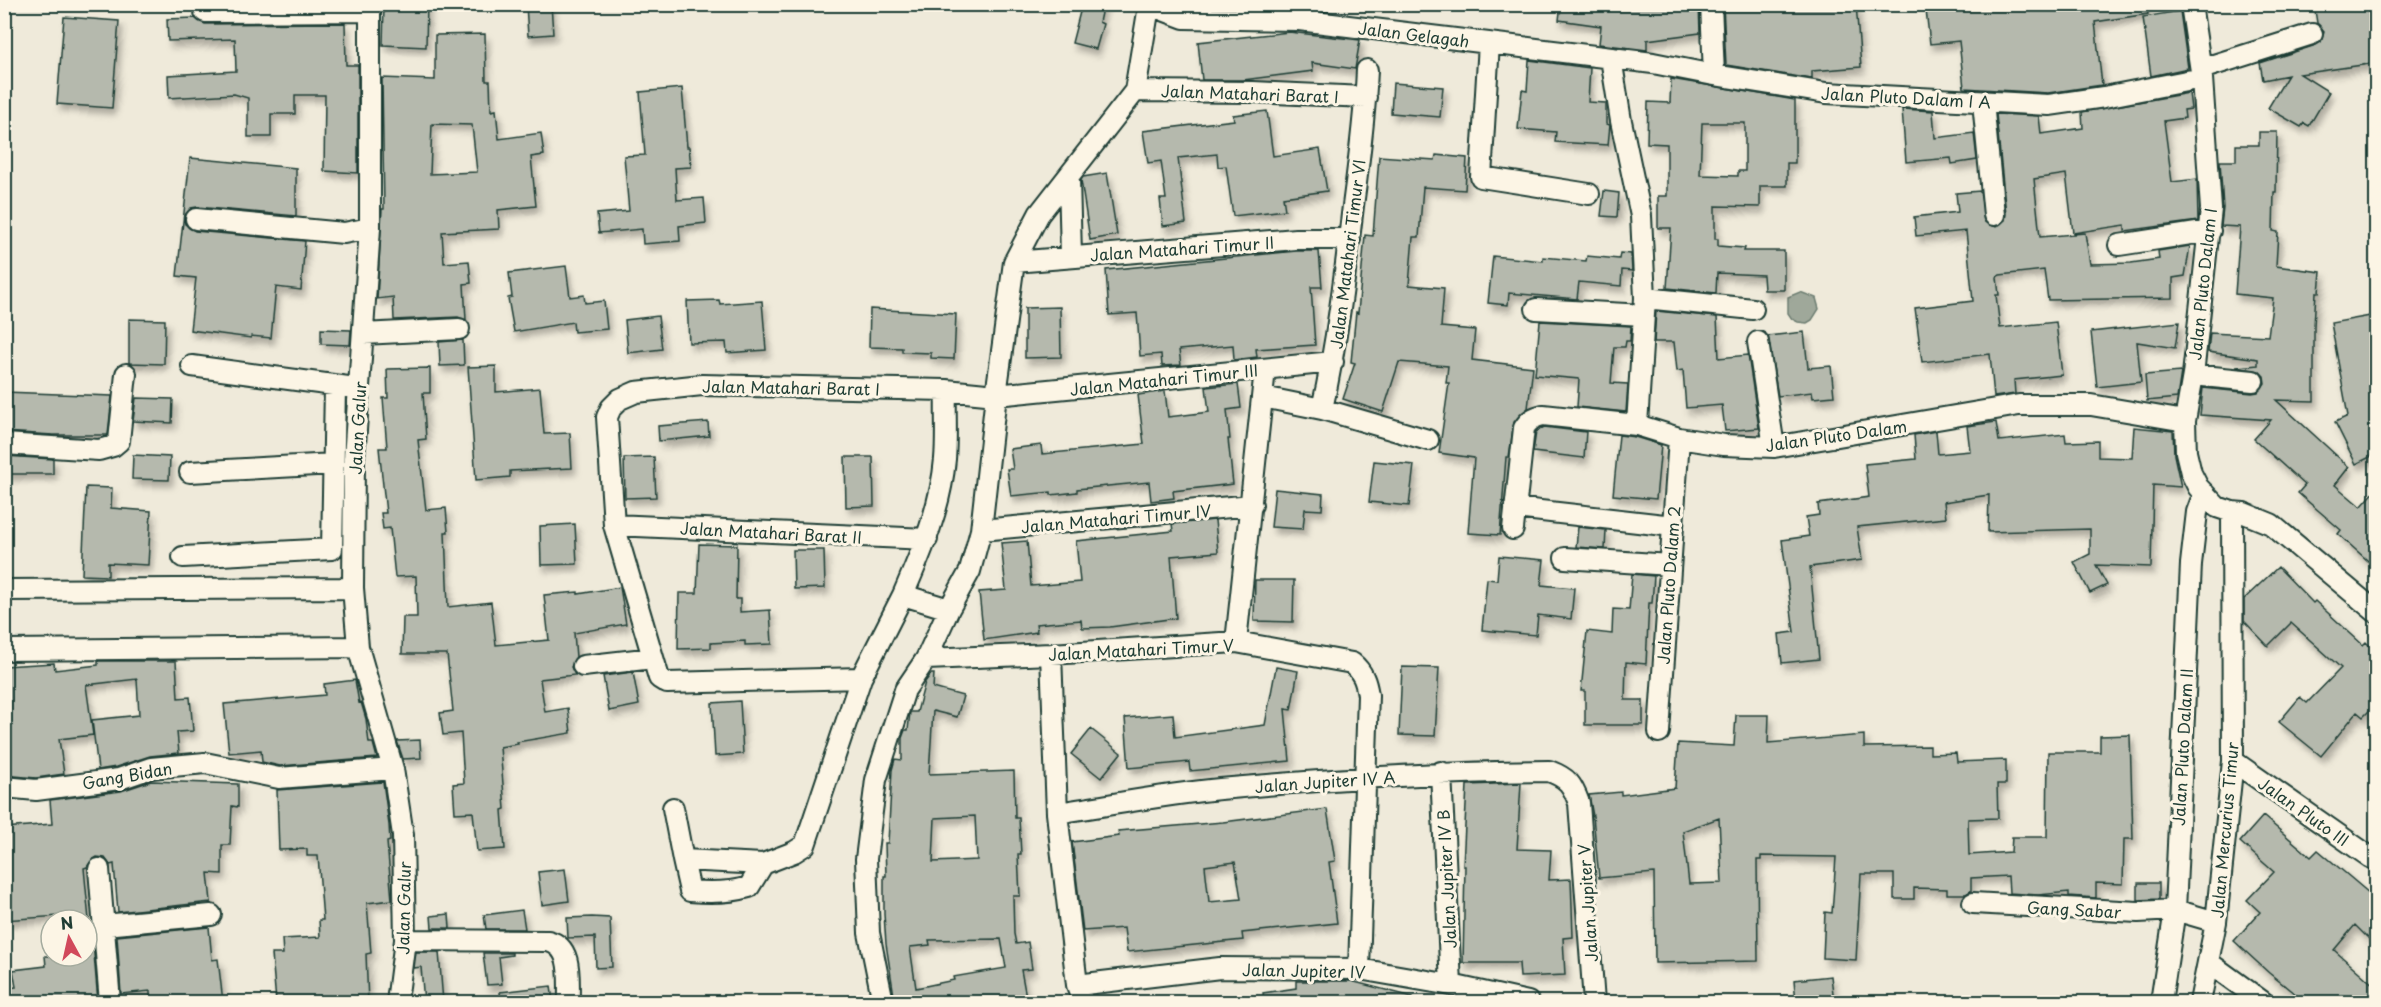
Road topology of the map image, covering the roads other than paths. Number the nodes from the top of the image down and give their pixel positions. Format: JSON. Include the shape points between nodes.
{"nodes":[{"id":1,"x":1315,"y":4,"type":"edge"},
{"id":2,"x":1712,"y":4,"type":"edge"},
{"id":3,"x":2191,"y":4,"type":"edge"},
{"id":4,"x":1148,"y":5,"type":"edge"},
{"id":5,"x":370,"y":8,"type":"edge"},
{"id":6,"x":205,"y":12,"type":"dead end"},
{"id":7,"x":1299,"y":20,"type":"junction"},
{"id":8,"x":2312,"y":34,"type":"dead end"},
{"id":9,"x":1489,"y":43,"type":"junction"},
{"id":10,"x":1611,"y":58,"type":"junction"},
{"id":11,"x":1367,"y":70,"type":"dead end"},
{"id":12,"x":2201,"y":73,"type":"junction"},
{"id":13,"x":1714,"y":75,"type":"junction"},
{"id":14,"x":1135,"y":91,"type":"junction"},
{"id":15,"x":1366,"y":97,"type":"junction"},
{"id":16,"x":1983,"y":102,"type":"junction"},
{"id":17,"x":1069,"y":178,"type":"junction"},
{"id":18,"x":1589,"y":194,"type":"dead end"},
{"id":19,"x":1994,"y":215,"type":"dead end"},
{"id":20,"x":196,"y":219,"type":"dead end"},
{"id":21,"x":370,"y":228,"type":"junction"},
{"id":22,"x":2210,"y":231,"type":"junction"},
{"id":23,"x":1350,"y":239,"type":"junction"},
{"id":24,"x":2119,"y":245,"type":"dead end"},
{"id":25,"x":1071,"y":256,"type":"junction"},
{"id":26,"x":1014,"y":262,"type":"junction"},
{"id":27,"x":1644,"y":307,"type":"junction"},
{"id":28,"x":1536,"y":309,"type":"dead end"},
{"id":29,"x":1753,"y":309,"type":"dead end"},
{"id":30,"x":459,"y":329,"type":"dead end"},
{"id":31,"x":363,"y":334,"type":"junction"},
{"id":32,"x":1758,"y":342,"type":"dead end"},
{"id":33,"x":1333,"y":362,"type":"junction"},
{"id":34,"x":192,"y":366,"type":"dead end"},
{"id":35,"x":1265,"y":369,"type":"junction"},
{"id":36,"x":126,"y":374,"type":"dead end"},
{"id":37,"x":2193,"y":375,"type":"junction"},
{"id":38,"x":2253,"y":381,"type":"dead end"},
{"id":39,"x":334,"y":387,"type":"junction"},
{"id":40,"x":359,"y":388,"type":"junction"},
{"id":41,"x":946,"y":390,"type":"junction"},
{"id":42,"x":996,"y":395,"type":"junction"},
{"id":43,"x":1263,"y":397,"type":"junction"},
{"id":44,"x":1322,"y":409,"type":"junction"},
{"id":45,"x":2185,"y":421,"type":"junction"},
{"id":46,"x":1637,"y":425,"type":"junction"},
{"id":47,"x":1679,"y":438,"type":"junction"},
{"id":48,"x":1428,"y":440,"type":"dead end"},
{"id":49,"x":4,"y":444,"type":"edge"},
{"id":50,"x":1774,"y":447,"type":"junction"},
{"id":51,"x":334,"y":464,"type":"junction"},
{"id":52,"x":190,"y":472,"type":"dead end"},
{"id":53,"x":2204,"y":493,"type":"junction"},
{"id":54,"x":1252,"y":505,"type":"junction"},
{"id":55,"x":1515,"y":508,"type":"junction"},
{"id":56,"x":2232,"y":512,"type":"junction"},
{"id":57,"x":614,"y":525,"type":"junction"},
{"id":58,"x":1673,"y":526,"type":"junction"},
{"id":59,"x":1513,"y":529,"type":"dead end"},
{"id":60,"x":981,"y":530,"type":"junction"},
{"id":61,"x":927,"y":539,"type":"junction"},
{"id":62,"x":183,"y":557,"type":"dead end"},
{"id":63,"x":1565,"y":558,"type":"dead end"},
{"id":64,"x":1670,"y":565,"type":"junction"},
{"id":65,"x":353,"y":588,"type":"junction"},
{"id":66,"x":4,"y":590,"type":"edge"},
{"id":67,"x":903,"y":595,"type":"junction"},
{"id":68,"x":949,"y":609,"type":"junction"},
{"id":69,"x":2376,"y":612,"type":"edge"},
{"id":70,"x":1236,"y":642,"type":"junction"},
{"id":71,"x":358,"y":647,"type":"junction"},
{"id":72,"x":4,"y":650,"type":"edge"},
{"id":73,"x":1051,"y":654,"type":"junction"},
{"id":74,"x":926,"y":659,"type":"junction"},
{"id":75,"x":654,"y":664,"type":"junction"},
{"id":76,"x":583,"y":666,"type":"dead end"},
{"id":77,"x":861,"y":678,"type":"junction"},
{"id":78,"x":1659,"y":732,"type":"dead end"},
{"id":79,"x":2233,"y":761,"type":"junction"},
{"id":80,"x":393,"y":769,"type":"junction"},
{"id":81,"x":1441,"y":772,"type":"junction"},
{"id":82,"x":1364,"y":778,"type":"junction"},
{"id":83,"x":4,"y":787,"type":"edge"},
{"id":84,"x":1579,"y":803,"type":"joint"},
{"id":85,"x":672,"y":808,"type":"dead end"},
{"id":86,"x":1057,"y":813,"type":"junction"},
{"id":87,"x":683,"y":860,"type":"junction"},
{"id":88,"x":2376,"y":860,"type":"edge"},
{"id":89,"x":763,"y":864,"type":"junction"},
{"id":90,"x":99,"y":869,"type":"dead end"},
{"id":91,"x":1973,"y":903,"type":"dead end"},
{"id":92,"x":2175,"y":910,"type":"junction"},
{"id":93,"x":211,"y":915,"type":"dead end"},
{"id":94,"x":2216,"y":922,"type":"junction"},
{"id":95,"x":104,"y":926,"type":"junction"},
{"id":96,"x":405,"y":940,"type":"junction"},
{"id":97,"x":2208,"y":962,"type":"junction"},
{"id":98,"x":1359,"y":969,"type":"junction"},
{"id":99,"x":1451,"y":985,"type":"junction"},
{"id":100,"x":1080,"y":994,"type":"edge"},
{"id":101,"x":110,"y":1002,"type":"edge"},
{"id":102,"x":397,"y":1002,"type":"edge"},
{"id":103,"x":569,"y":1002,"type":"edge"},
{"id":104,"x":883,"y":1002,"type":"edge"},
{"id":105,"x":1528,"y":1002,"type":"edge"},
{"id":106,"x":1594,"y":1002,"type":"edge"},
{"id":107,"x":2161,"y":1002,"type":"edge"},
{"id":108,"x":2200,"y":1002,"type":"edge"},
{"id":109,"x":2264,"y":1002,"type":"edge"}],
"edges":[{"from":1,"to":7,"type":"street"},
{"from":2,"to":13,"type":"street"},
{"from":3,"to":12,"type":"street","name":"Jalan Pluto Dalam I"},
{"from":4,"to":7,"type":"street","name":"Jalan Gelagah","via":[[1184,18]]},
{"from":4,"to":14,"type":"street"},
{"from":5,"to":6,"type":"street","name":"Jalan Galur"},
{"from":5,"to":21,"type":"street","name":"Jalan Galur"},
{"from":7,"to":9,"type":"street","name":"Jalan Gelagah"},
{"from":8,"to":12,"type":"street","name":"Jalan Pluto Dalam I A"},
{"from":9,"to":10,"type":"street","name":"Jalan Gelagah"},
{"from":9,"to":18,"type":"street","via":[[1481,177]]},
{"from":10,"to":13,"type":"street","name":"Jalan Pluto Dalam I A"},
{"from":10,"to":27,"type":"street","via":[[1641,216]]},
{"from":11,"to":15,"type":"street","name":"Jalan Matahari Timur VI"},
{"from":12,"to":16,"type":"street","name":"Jalan Pluto Dalam I A","via":[[2104,97],[2049,105]]},
{"from":12,"to":22,"type":"street","name":"Jalan Pluto Dalam I"},
{"from":13,"to":16,"type":"street","name":"Jalan Pluto Dalam I A","via":[[1826,93]]},
{"from":14,"to":15,"type":"street","name":"Jalan Matahari Barat I"},
{"from":14,"to":17,"type":"street"},
{"from":15,"to":23,"type":"street","name":"Jalan Matahari Timur VI"},
{"from":16,"to":19,"type":"street"},
{"from":17,"to":25,"type":"street"},
{"from":17,"to":26,"type":"street","via":[[1039,214]]},
{"from":20,"to":21,"type":"street","via":[[344,233]]},
{"from":21,"to":31,"type":"street","name":"Jalan Galur"},
{"from":22,"to":24,"type":"street"},
{"from":22,"to":37,"type":"street","name":"Jalan Pluto Dalam I"},
{"from":23,"to":25,"type":"street","name":"Jalan Matahari Timur II","via":[[1296,239]]},
{"from":23,"to":33,"type":"street","name":"Jalan Matahari Timur VI"},
{"from":25,"to":26,"type":"street","name":"Jalan Matahari Timur II"},
{"from":26,"to":42,"type":"street"},
{"from":27,"to":28,"type":"street"},
{"from":27,"to":29,"type":"street"},
{"from":27,"to":46,"type":"street"},
{"from":30,"to":31,"type":"street"},
{"from":31,"to":40,"type":"street","name":"Jalan Galur"},
{"from":32,"to":50,"type":"street"},
{"from":33,"to":35,"type":"street","name":"Jalan Matahari Timur III"},
{"from":33,"to":44,"type":"street","name":"Jalan Matahari Timur VI"},
{"from":34,"to":39,"type":"street"},
{"from":35,"to":42,"type":"street","name":"Jalan Matahari Timur III"},
{"from":35,"to":43,"type":"street"},
{"from":36,"to":49,"type":"street","via":[[119,441],[113,446],[99,450]]},
{"from":37,"to":38,"type":"street"},
{"from":37,"to":45,"type":"street","name":"Jalan Pluto Dalam I"},
{"from":39,"to":40,"type":"street"},
{"from":39,"to":51,"type":"street"},
{"from":40,"to":65,"type":"street","name":"Jalan Galur"},
{"from":41,"to":42,"type":"street","name":"Jalan Matahari Timur III"},
{"from":41,"to":57,"type":"street","name":"Jalan Matahari Barat I","via":[[702,385],[636,392],[620,399],[607,417]]},
{"from":41,"to":61,"type":"street","via":[[945,459]]},
{"from":42,"to":60,"type":"street"},
{"from":43,"to":44,"type":"street"},
{"from":43,"to":54,"type":"street"},
{"from":44,"to":48,"type":"street"},
{"from":45,"to":50,"type":"street","name":"Jalan Pluto Dalam","via":[[2091,405],[2019,405]]},
{"from":45,"to":53,"type":"street","via":[[2191,473]]},
{"from":46,"to":47,"type":"street","name":"Jalan Pluto Dalam"},
{"from":46,"to":55,"type":"street","name":"Jalan Pluto Dalam","via":[[1535,416],[1524,428]]},
{"from":47,"to":50,"type":"street","name":"Jalan Pluto Dalam"},
{"from":47,"to":58,"type":"street","name":"Jalan Pluto Dalam 2"},
{"from":51,"to":52,"type":"street"},
{"from":51,"to":62,"type":"street","via":[[332,549]]},
{"from":53,"to":56,"type":"street","via":[[2217,507]]},
{"from":53,"to":92,"type":"street","name":"Jalan Pluto Dalam II","via":[[2197,512],[2192,564]]},
{"from":54,"to":60,"type":"street","name":"Jalan Matahari Timur IV"},
{"from":54,"to":70,"type":"street"},
{"from":55,"to":58,"type":"street"},
{"from":55,"to":59,"type":"street"},
{"from":56,"to":69,"type":"street","via":[[2271,524]]},
{"from":56,"to":79,"type":"street","name":"Jalan Mercurius Timur"},
{"from":57,"to":61,"type":"street","name":"Jalan Matahari Barat II"},
{"from":57,"to":75,"type":"street"},
{"from":58,"to":64,"type":"street","name":"Jalan Pluto Dalam 2"},
{"from":60,"to":68,"type":"street","via":[[970,571]]},
{"from":61,"to":67,"type":"street"},
{"from":63,"to":64,"type":"street"},
{"from":64,"to":78,"type":"street","name":"Jalan Pluto Dalam 2"},
{"from":65,"to":66,"type":"street"},
{"from":65,"to":71,"type":"street","name":"Jalan Galur"},
{"from":67,"to":68,"type":"street"},
{"from":67,"to":77,"type":"street"},
{"from":68,"to":74,"type":"street"},
{"from":70,"to":73,"type":"street","name":"Jalan Matahari Timur V"},
{"from":70,"to":82,"type":"street","name":"Jalan Matahari Timur V","via":[[1352,663],[1360,669],[1368,695]]},
{"from":71,"to":72,"type":"street"},
{"from":71,"to":80,"type":"street","name":"Jalan Galur"},
{"from":73,"to":74,"type":"street","name":"Jalan Matahari Timur V"},
{"from":73,"to":86,"type":"street"},
{"from":74,"to":104,"type":"street","via":[[905,690],[876,780],[866,859],[869,933]]},
{"from":75,"to":76,"type":"street"},
{"from":75,"to":77,"type":"street","via":[[659,678],[667,683]]},
{"from":77,"to":89,"type":"street","via":[[805,845]]},
{"from":79,"to":88,"type":"street","name":"Jalan Pluto III"},
{"from":79,"to":94,"type":"street","name":"Jalan Mercurius Timur"},
{"from":80,"to":83,"type":"street","name":"Gang Bidan","via":[[279,778],[205,763],[151,768],[119,779],[57,787]]},
{"from":80,"to":96,"type":"street","name":"Jalan Galur","via":[[403,835]]},
{"from":81,"to":82,"type":"street","name":"Jalan Jupiter IV A"},
{"from":81,"to":84,"type":"street","name":"Jalan Jupiter IV A","via":[[1549,771],[1564,776]]},
{"from":81,"to":99,"type":"street","name":"Jalan Jupiter IV B"},
{"from":82,"to":86,"type":"street","name":"Jalan Jupiter IV A","via":[[1218,789]]},
{"from":82,"to":98,"type":"street"},
{"from":84,"to":106,"type":"street","name":"Jalan Jupiter V"},
{"from":85,"to":87,"type":"street"},
{"from":86,"to":100,"type":"street"},
{"from":87,"to":89,"type":"street"},
{"from":87,"to":89,"type":"street","via":[[690,891],[713,893],[749,887]]},
{"from":90,"to":95,"type":"street"},
{"from":91,"to":92,"type":"street","name":"Gang Sabar","via":[[2138,912]]},
{"from":92,"to":94,"type":"street","name":"Gang Sabar"},
{"from":92,"to":107,"type":"street","name":"Jalan Pluto Dalam II"},
{"from":93,"to":95,"type":"street"},
{"from":94,"to":97,"type":"street","name":"Jalan Mercurius Timur"},
{"from":95,"to":101,"type":"street"},
{"from":96,"to":102,"type":"street","name":"Jalan Galur"},
{"from":96,"to":103,"type":"street","via":[[556,943],[567,960]]},
{"from":97,"to":108,"type":"street","name":"Jalan Mercurius Timur"},
{"from":97,"to":109,"type":"street"},
{"from":98,"to":99,"type":"street","name":"Jalan Jupiter IV"},
{"from":98,"to":100,"type":"street","name":"Jalan Jupiter IV","via":[[1221,968]]},
{"from":99,"to":105,"type":"street","name":"Jalan Jupiter IV"}]}
